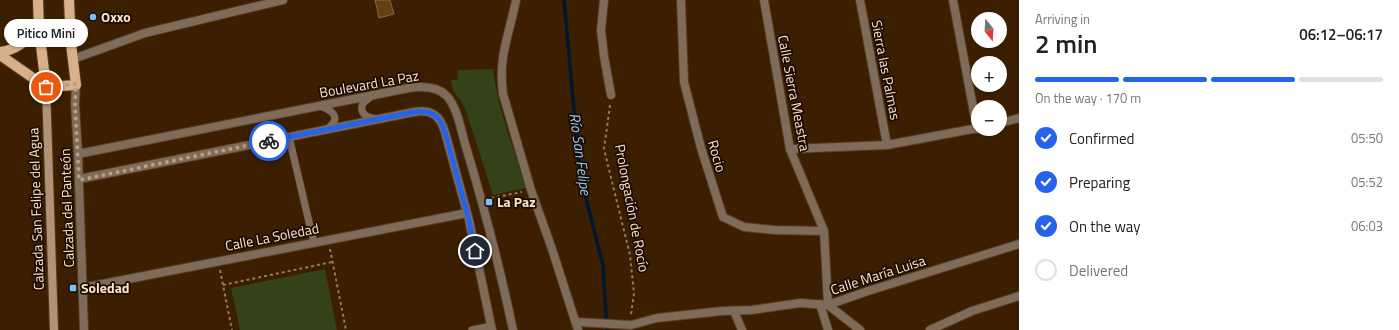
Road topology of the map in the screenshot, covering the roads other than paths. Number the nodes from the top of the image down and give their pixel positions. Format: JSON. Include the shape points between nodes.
{"nodes":[{"id":1,"x":38,"y":0,"type":"edge"},
{"id":2,"x":69,"y":0,"type":"edge"},
{"id":3,"x":283,"y":0,"type":"edge"},
{"id":4,"x":516,"y":0,"type":"edge"},
{"id":5,"x":604,"y":0,"type":"edge"},
{"id":6,"x":681,"y":0,"type":"edge"},
{"id":7,"x":764,"y":0,"type":"edge"},
{"id":8,"x":860,"y":0,"type":"edge"},
{"id":9,"x":953,"y":0,"type":"edge"},
{"id":10,"x":39,"y":29,"type":"junction"},
{"id":11,"x":71,"y":44,"type":"junction"},
{"id":12,"x":0,"y":52,"type":"edge"},
{"id":13,"x":0,"y":55,"type":"edge"},
{"id":14,"x":73,"y":58,"type":"junction"},
{"id":15,"x":76,"y":84,"type":"junction"},
{"id":16,"x":46,"y":87,"type":"junction"},
{"id":17,"x":373,"y":95,"type":"junction"},
{"id":18,"x":611,"y":96,"type":"road end"},
{"id":19,"x":972,"y":100,"type":"edge"},
{"id":20,"x":320,"y":106,"type":"junction"},
{"id":21,"x":1019,"y":118,"type":"edge"},
{"id":22,"x":377,"y":119,"type":"junction"},
{"id":23,"x":1007,"y":121,"type":"edge"},
{"id":24,"x":326,"y":130,"type":"junction"},
{"id":25,"x":971,"y":130,"type":"edge"},
{"id":26,"x":289,"y":137,"type":"junction"},
{"id":27,"x":887,"y":145,"type":"junction"},
{"id":28,"x":790,"y":149,"type":"junction"},
{"id":29,"x":78,"y":154,"type":"junction"},
{"id":30,"x":79,"y":180,"type":"junction"},
{"id":31,"x":467,"y":213,"type":"junction"},
{"id":32,"x":824,"y":231,"type":"junction"},
{"id":33,"x":314,"y":242,"type":"junction"},
{"id":34,"x":1019,"y":244,"type":"edge"},
{"id":35,"x":82,"y":288,"type":"junction"},
{"id":36,"x":1019,"y":296,"type":"edge"},
{"id":37,"x":824,"y":305,"type":"junction"},
{"id":38,"x":734,"y":311,"type":"junction"},
{"id":39,"x":577,"y":326,"type":"edge"},
{"id":40,"x":629,"y":326,"type":"edge"},
{"id":41,"x":491,"y":328,"type":"edge"},
{"id":42,"x":54,"y":330,"type":"edge"},
{"id":43,"x":84,"y":330,"type":"edge"},
{"id":44,"x":472,"y":330,"type":"edge"},
{"id":45,"x":513,"y":330,"type":"edge"},
{"id":46,"x":742,"y":330,"type":"edge"},
{"id":47,"x":828,"y":330,"type":"edge"},
{"id":48,"x":860,"y":330,"type":"edge"},
{"id":49,"x":930,"y":330,"type":"edge"}],
"edges":[{"from":1,"to":10,"type":"main road"},
{"from":2,"to":11,"type":"main road"},
{"from":3,"to":14,"type":"street","via":[[145,33]]},
{"from":4,"to":39,"type":"street","via":[[501,63],[503,94],[529,183]]},
{"from":5,"to":18,"type":"street","via":[[602,30]]},
{"from":6,"to":32,"type":"street","name":"Rocio","via":[[684,82],[700,148],[723,217],[744,227]]},
{"from":7,"to":28,"type":"street","name":"Calle Sierra Meastra"},
{"from":8,"to":27,"type":"street","name":"Sierra las Palmas"},
{"from":9,"to":19,"type":"street"},
{"from":10,"to":11,"type":"main road","via":[[46,28],[56,32]]},
{"from":10,"to":12,"type":"main road","via":[[16,48]]},
{"from":10,"to":16,"type":"main road"},
{"from":11,"to":14,"type":"main road"},
{"from":13,"to":16,"type":"main road"},
{"from":14,"to":15,"type":"main road"},
{"from":15,"to":16,"type":"main road"},
{"from":15,"to":29,"type":"street","name":"Calzada del Panteón"},
{"from":16,"to":42,"type":"main road","name":"Calzada San Felipe del Agua"},
{"from":17,"to":20,"type":"street","name":"Boulevard La Paz"},
{"from":17,"to":22,"type":"lane","via":[[363,103],[362,110],[367,117]]},
{"from":17,"to":45,"type":"street","name":"Boulevard La Paz","via":[[425,87],[443,93],[452,104],[482,200]]},
{"from":20,"to":24,"type":"lane","via":[[331,110],[335,116],[334,122]]},
{"from":20,"to":29,"type":"street","name":"Boulevard La Paz"},
{"from":21,"to":23,"type":"street"},
{"from":22,"to":24,"type":"street"},
{"from":22,"to":31,"type":"street","via":[[421,111],[434,114],[439,119],[445,132]]},
{"from":24,"to":26,"type":"street"},
{"from":25,"to":27,"type":"street"},
{"from":26,"to":30,"type":"street"},
{"from":26,"to":33,"type":"lane"},
{"from":27,"to":28,"type":"street"},
{"from":28,"to":32,"type":"street","name":"Calle Sierra Meastra"},
{"from":29,"to":30,"type":"street","name":"Calzada del Panteón"},
{"from":30,"to":35,"type":"street","name":"Calzada del Panteón"},
{"from":31,"to":33,"type":"street","name":"Calle La Soledad"},
{"from":31,"to":41,"type":"street"},
{"from":32,"to":37,"type":"street","name":"Calle Sierra Meastra"},
{"from":33,"to":35,"type":"street","name":"Calle La Soledad"},
{"from":34,"to":37,"type":"street","name":"Calle María Luisa"},
{"from":35,"to":43,"type":"street","name":"Calzada del Panteón"},
{"from":36,"to":49,"type":"street","via":[[972,311]]},
{"from":37,"to":38,"type":"street","name":"Calle María Luisa","via":[[800,303]]},
{"from":37,"to":47,"type":"street","name":"Calle Sierra Meastra"},
{"from":37,"to":48,"type":"street"},
{"from":38,"to":40,"type":"street","name":"Calle María Luisa","via":[[658,318]]},
{"from":38,"to":46,"type":"street"},
{"from":39,"to":40,"type":"street","name":"Calle María Luisa","via":[[597,323]]},
{"from":41,"to":44,"type":"lane"}]}
